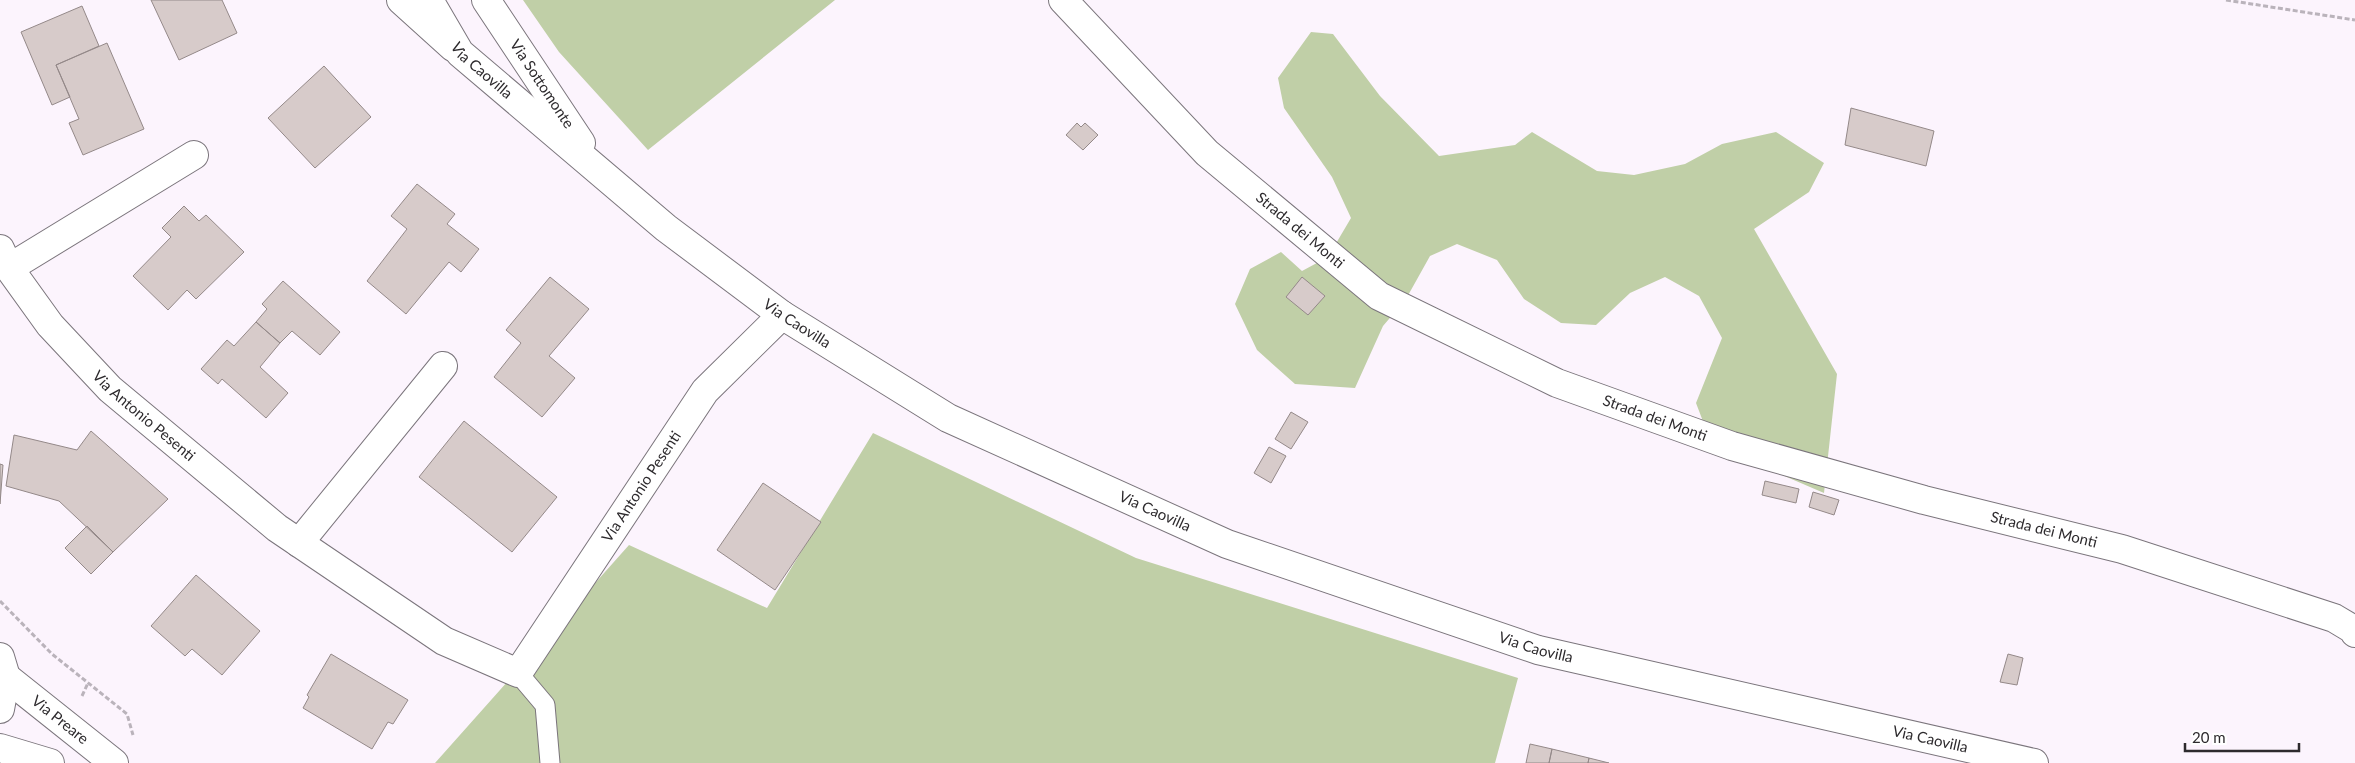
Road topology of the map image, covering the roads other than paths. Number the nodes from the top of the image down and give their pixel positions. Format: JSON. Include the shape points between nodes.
{"nodes":[{"id":1,"x":401,"y":0,"type":"edge"},
{"id":2,"x":429,"y":0,"type":"edge"},
{"id":3,"x":486,"y":0,"type":"edge"},
{"id":4,"x":1063,"y":0,"type":"edge"},
{"id":5,"x":460,"y":53,"type":"junction"},
{"id":6,"x":194,"y":155,"type":"dead end"},
{"id":7,"x":599,"y":169,"type":"junction"},
{"id":8,"x":5,"y":258,"type":"edge"},
{"id":9,"x":782,"y":315,"type":"junction"},
{"id":10,"x":443,"y":366,"type":"dead end"},
{"id":11,"x":299,"y":543,"type":"junction"},
{"id":12,"x":2355,"y":633,"type":"edge"},
{"id":13,"x":3,"y":667,"type":"edge"},
{"id":14,"x":518,"y":673,"type":"junction"},
{"id":15,"x":0,"y":709,"type":"edge"},
{"id":16,"x":0,"y":748,"type":"edge"},
{"id":17,"x":50,"y":763,"type":"edge"},
{"id":18,"x":114,"y":763,"type":"edge"},
{"id":19,"x":550,"y":763,"type":"edge"},
{"id":20,"x":2034,"y":763,"type":"edge"}],
"edges":[{"from":1,"to":5,"type":"street","name":"Via Caovilla"},
{"from":2,"to":5,"type":"street"},
{"from":3,"to":7,"type":"street","name":"Via Sottomonte"},
{"from":4,"to":12,"type":"street","name":"Strada dei Monti","via":[[1207,153],[1379,296],[1557,382],[1732,446],[1924,500],[2122,549],[2334,618]]},
{"from":5,"to":7,"type":"street","name":"Via Caovilla"},
{"from":6,"to":8,"type":"street","name":"Via Antonio Pesenti"},
{"from":7,"to":9,"type":"street","name":"Via Caovilla","via":[[666,228]]},
{"from":8,"to":11,"type":"street","name":"Via Antonio Pesenti","via":[[50,325],[110,389]]},
{"from":9,"to":14,"type":"street","name":"Via Antonio Pesenti","via":[[705,391]]},
{"from":9,"to":20,"type":"street","name":"Via Caovilla","via":[[948,418],[1227,544],[1538,650]]},
{"from":10,"to":11,"type":"street"},
{"from":11,"to":14,"type":"street","name":"Via Antonio Pesenti","via":[[444,641]]},
{"from":13,"to":15,"type":"street"},
{"from":13,"to":18,"type":"street","name":"Via Preare"},
{"from":14,"to":19,"type":"lane","name":"Via Antonio Pesenti","via":[[545,706]]},
{"from":16,"to":17,"type":"street"}]}
